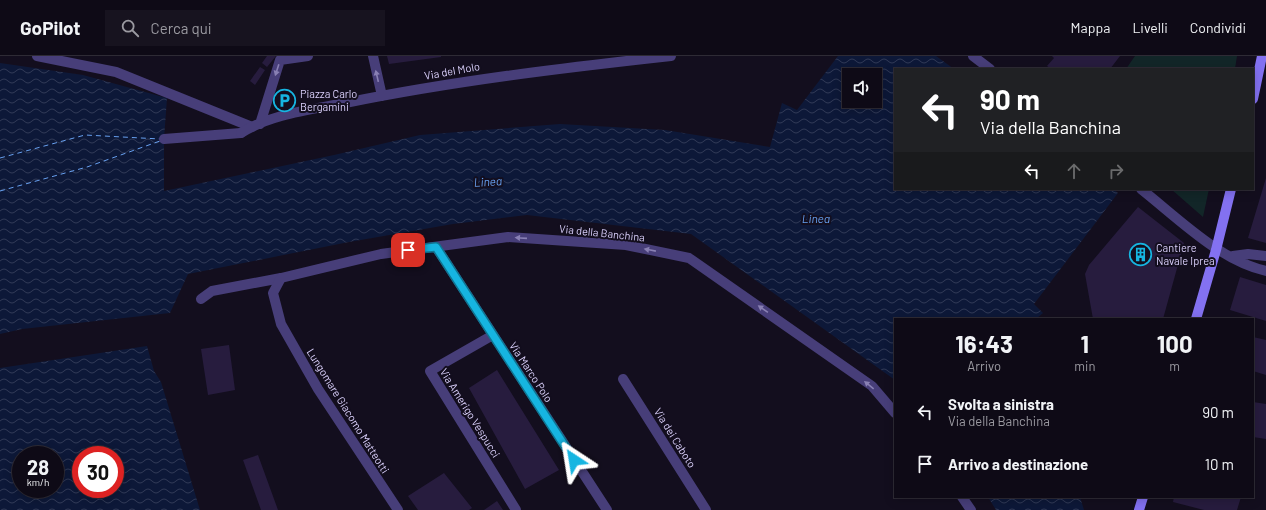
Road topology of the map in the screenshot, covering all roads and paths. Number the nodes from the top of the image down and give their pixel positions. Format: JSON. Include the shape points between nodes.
{"nodes":[{"id":1,"x":38,"y":56,"type":"edge"},
{"id":2,"x":308,"y":56,"type":"edge"},
{"id":3,"x":373,"y":56,"type":"edge"},
{"id":4,"x":671,"y":56,"type":"edge"},
{"id":5,"x":1262,"y":56,"type":"edge"},
{"id":6,"x":979,"y":58,"type":"edge"},
{"id":7,"x":989,"y":68,"type":"edge"},
{"id":8,"x":1254,"y":94,"type":"edge"},
{"id":9,"x":382,"y":96,"type":"junction"},
{"id":10,"x":256,"y":125,"type":"junction"},
{"id":11,"x":164,"y":139,"type":"dead end"},
{"id":12,"x":1142,"y":190,"type":"edge"},
{"id":13,"x":1231,"y":190,"type":"edge"},
{"id":14,"x":436,"y":247,"type":"junction"},
{"id":15,"x":1216,"y":250,"type":"junction"},
{"id":16,"x":1233,"y":256,"type":"junction"},
{"id":17,"x":1266,"y":256,"type":"edge"},
{"id":18,"x":1266,"y":271,"type":"edge"},
{"id":19,"x":281,"y":278,"type":"junction"},
{"id":20,"x":201,"y":299,"type":"dead end"},
{"id":21,"x":1196,"y":318,"type":"edge"},
{"id":22,"x":493,"y":335,"type":"junction"},
{"id":23,"x":623,"y":379,"type":"dead end"},
{"id":24,"x":894,"y":412,"type":"edge"},
{"id":25,"x":963,"y":498,"type":"edge"},
{"id":26,"x":1143,"y":498,"type":"edge"},
{"id":27,"x":398,"y":510,"type":"edge"},
{"id":28,"x":516,"y":510,"type":"edge"},
{"id":29,"x":607,"y":510,"type":"edge"},
{"id":30,"x":706,"y":510,"type":"edge"},
{"id":31,"x":971,"y":510,"type":"edge"},
{"id":32,"x":1139,"y":510,"type":"edge"}],
"edges":[{"from":1,"to":10,"type":"street","via":[[116,72]]},
{"from":2,"to":10,"type":"street","one_way":true,"via":[[280,60]]},
{"from":9,"to":3,"type":"street","one_way":true},
{"from":4,"to":9,"type":"street","name":"Via del Molo","via":[[507,75]]},
{"from":5,"to":8,"type":"street"},
{"from":6,"to":7,"type":"street"},
{"from":9,"to":10,"type":"street","name":"Via del Molo","via":[[286,116]]},
{"from":10,"to":11,"type":"street","name":"Via del Molo","via":[[241,133]]},
{"from":12,"to":15,"type":"street"},
{"from":13,"to":15,"type":"street"},
{"from":14,"to":19,"type":"street","name":"Via della Banchina","via":[[381,254]]},
{"from":14,"to":22,"type":"street","name":"Via Marco Polo"},
{"from":24,"to":14,"type":"street","name":"Via della Banchina","one_way":true,"via":[[872,386],[689,258],[626,246],[508,237]]},
{"from":15,"to":16,"type":"street"},
{"from":15,"to":21,"type":"street"},
{"from":16,"to":17,"type":"street"},
{"from":16,"to":18,"type":"street","via":[[1246,265]]},
{"from":19,"to":20,"type":"street","name":"Via della Banchina","via":[[212,291]]},
{"from":19,"to":27,"type":"street","name":"Lungomare Giacomo Matteotti","via":[[273,293],[281,324],[318,389]]},
{"from":22,"to":28,"type":"street","name":"Via Amerigo Vespucci","via":[[430,371]]},
{"from":22,"to":29,"type":"street","name":"Via Marco Polo"},
{"from":23,"to":30,"type":"street","name":"Via dei Caboto"},
{"from":25,"to":31,"type":"street"},
{"from":26,"to":32,"type":"street"}]}
